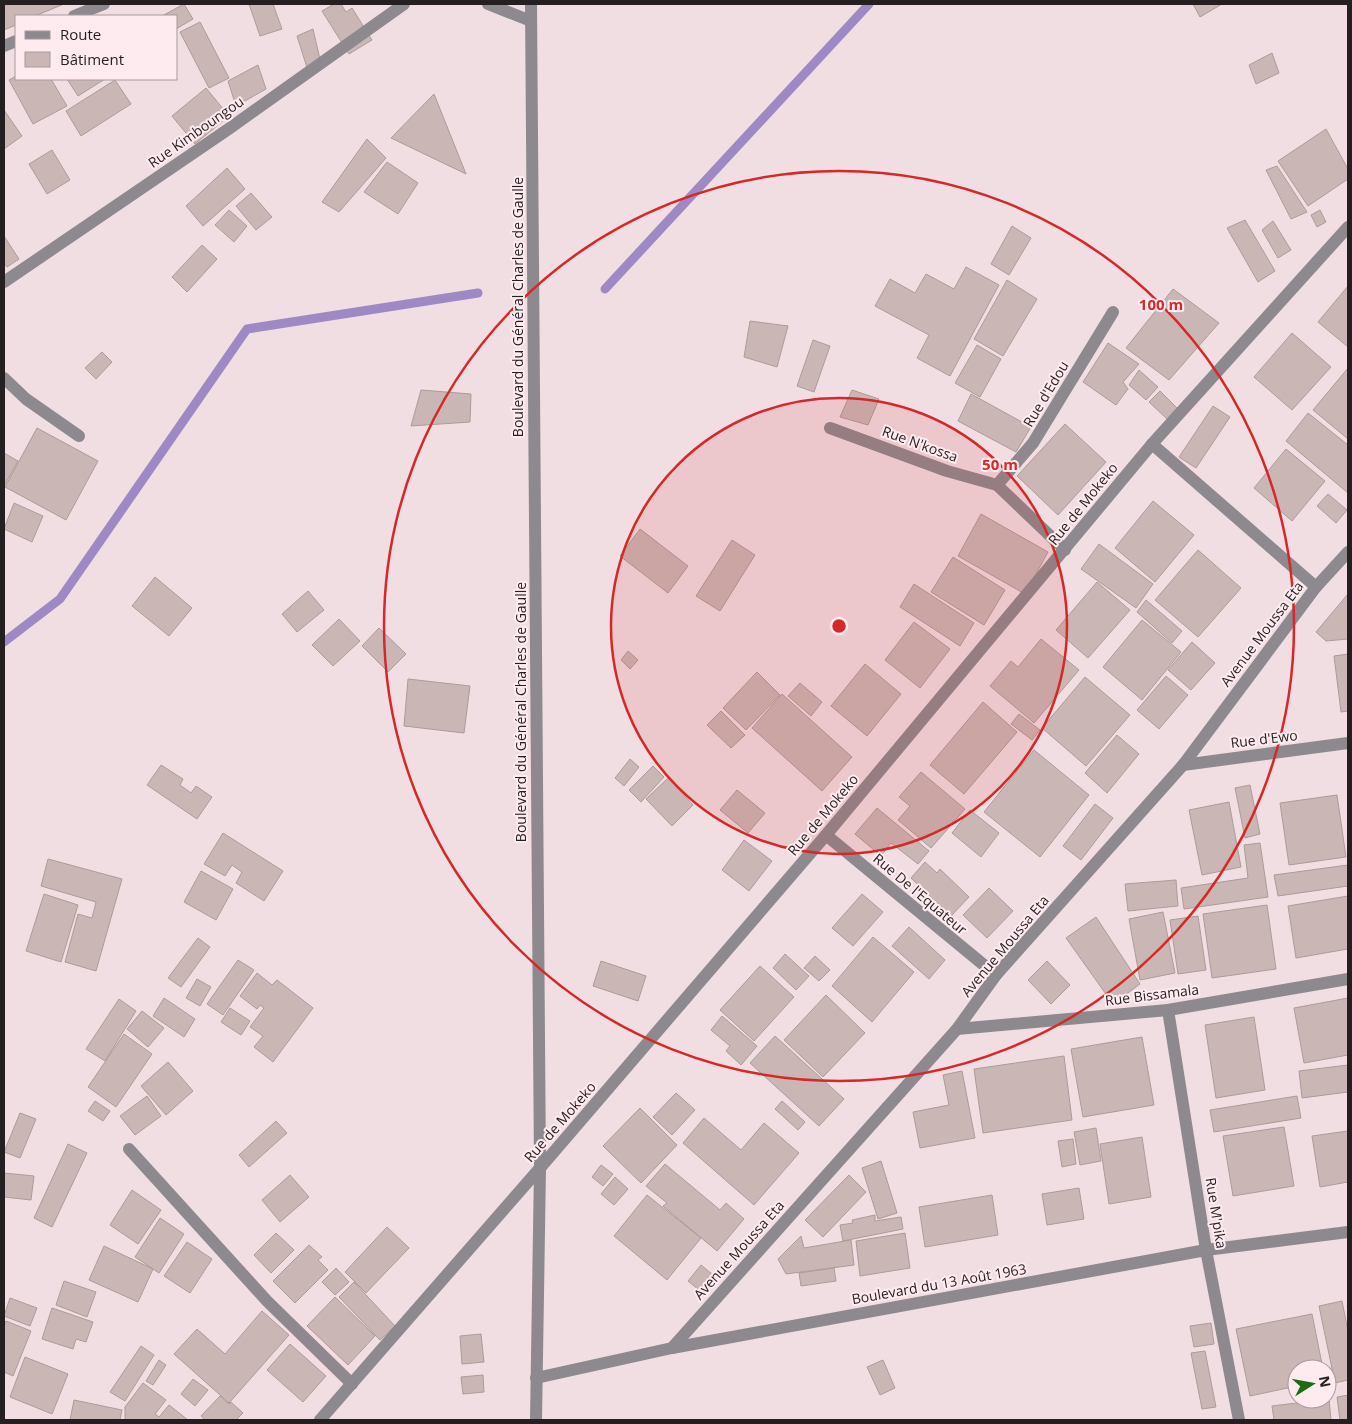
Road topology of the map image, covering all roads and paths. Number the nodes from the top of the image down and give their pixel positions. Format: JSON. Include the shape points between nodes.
{"nodes":[{"id":1,"x":104,"y":4,"type":"edge"},
{"id":2,"x":404,"y":4,"type":"edge"},
{"id":3,"x":488,"y":4,"type":"edge"},
{"id":4,"x":532,"y":4,"type":"edge"},
{"id":5,"x":76,"y":15,"type":"edge"},
{"id":6,"x":531,"y":22,"type":"junction"},
{"id":7,"x":1348,"y":227,"type":"edge"},
{"id":8,"x":4,"y":282,"type":"edge"},
{"id":9,"x":1113,"y":312,"type":"dead end"},
{"id":10,"x":4,"y":378,"type":"edge"},
{"id":11,"x":830,"y":428,"type":"dead end"},
{"id":12,"x":80,"y":436,"type":"dead end"},
{"id":13,"x":1152,"y":444,"type":"junction"},
{"id":14,"x":997,"y":485,"type":"junction"},
{"id":15,"x":1065,"y":550,"type":"junction"},
{"id":16,"x":1348,"y":552,"type":"edge"},
{"id":17,"x":1316,"y":587,"type":"junction"},
{"id":18,"x":1348,"y":743,"type":"edge"},
{"id":19,"x":1183,"y":765,"type":"junction"},
{"id":20,"x":826,"y":835,"type":"junction"},
{"id":21,"x":996,"y":975,"type":"junction"},
{"id":22,"x":1348,"y":979,"type":"edge"},
{"id":23,"x":1168,"y":1010,"type":"junction"},
{"id":24,"x":957,"y":1029,"type":"junction"},
{"id":25,"x":129,"y":1150,"type":"dead end"},
{"id":26,"x":540,"y":1168,"type":"junction"},
{"id":27,"x":1348,"y":1232,"type":"edge"},
{"id":28,"x":1206,"y":1250,"type":"junction"},
{"id":29,"x":672,"y":1348,"type":"junction"},
{"id":30,"x":536,"y":1378,"type":"junction"},
{"id":31,"x":352,"y":1384,"type":"junction"},
{"id":32,"x":320,"y":1420,"type":"edge"},
{"id":33,"x":536,"y":1420,"type":"edge"},
{"id":34,"x":1239,"y":1420,"type":"edge"}],
"edges":[{"from":1,"to":5,"type":"street"},
{"from":2,"to":8,"type":"street","name":"Rue Kimboungou","via":[[230,128]]},
{"from":3,"to":6,"type":"street"},
{"from":4,"to":6,"type":"street","name":"Boulevard du Général Charles de Gaulle"},
{"from":6,"to":26,"type":"street","name":"Boulevard du Général Charles de Gaulle"},
{"from":7,"to":13,"type":"street","name":"Rue de Mokeko"},
{"from":9,"to":14,"type":"street","name":"Rue d'Edou","via":[[1033,443]]},
{"from":10,"to":12,"type":"street","via":[[26,399]]},
{"from":11,"to":14,"type":"street","name":"Rue N'kossa","via":[[947,471]]},
{"from":13,"to":15,"type":"street","name":"Rue de Mokeko"},
{"from":13,"to":17,"type":"street"},
{"from":14,"to":15,"type":"street","name":"Rue N'kossa"},
{"from":15,"to":20,"type":"street","name":"Rue de Mokeko"},
{"from":16,"to":17,"type":"street","name":"Avenue Moussa Eta"},
{"from":17,"to":19,"type":"street","name":"Avenue Moussa Eta"},
{"from":18,"to":19,"type":"street","name":"Rue d'Ewo"},
{"from":19,"to":21,"type":"street","name":"Avenue Moussa Eta"},
{"from":20,"to":21,"type":"street","name":"Rue De l'Equateur"},
{"from":20,"to":26,"type":"street","name":"Rue de Mokeko"},
{"from":21,"to":24,"type":"street","name":"Avenue Moussa Eta"},
{"from":22,"to":23,"type":"street","name":"Rue Bissamala"},
{"from":23,"to":24,"type":"street","name":"Rue Bissamala"},
{"from":23,"to":28,"type":"street","name":"Rue M'pika"},
{"from":24,"to":29,"type":"street","name":"Avenue Moussa Eta"},
{"from":25,"to":31,"type":"street","via":[[267,1301]]},
{"from":26,"to":30,"type":"street","name":"Boulevard du Général Charles de Gaulle"},
{"from":26,"to":31,"type":"street","name":"Rue de Mokeko"},
{"from":27,"to":28,"type":"street","name":"Boulevard du 13 Août 1963"},
{"from":28,"to":29,"type":"street","name":"Boulevard du 13 Août 1963"},
{"from":28,"to":34,"type":"street","name":"Rue M'pika"},
{"from":29,"to":30,"type":"street","name":"Boulevard du 13 Août 1963"},
{"from":30,"to":33,"type":"street","name":"Boulevard du Général Charles de Gaulle"},
{"from":31,"to":32,"type":"street","name":"Rue de Mokeko"}]}
